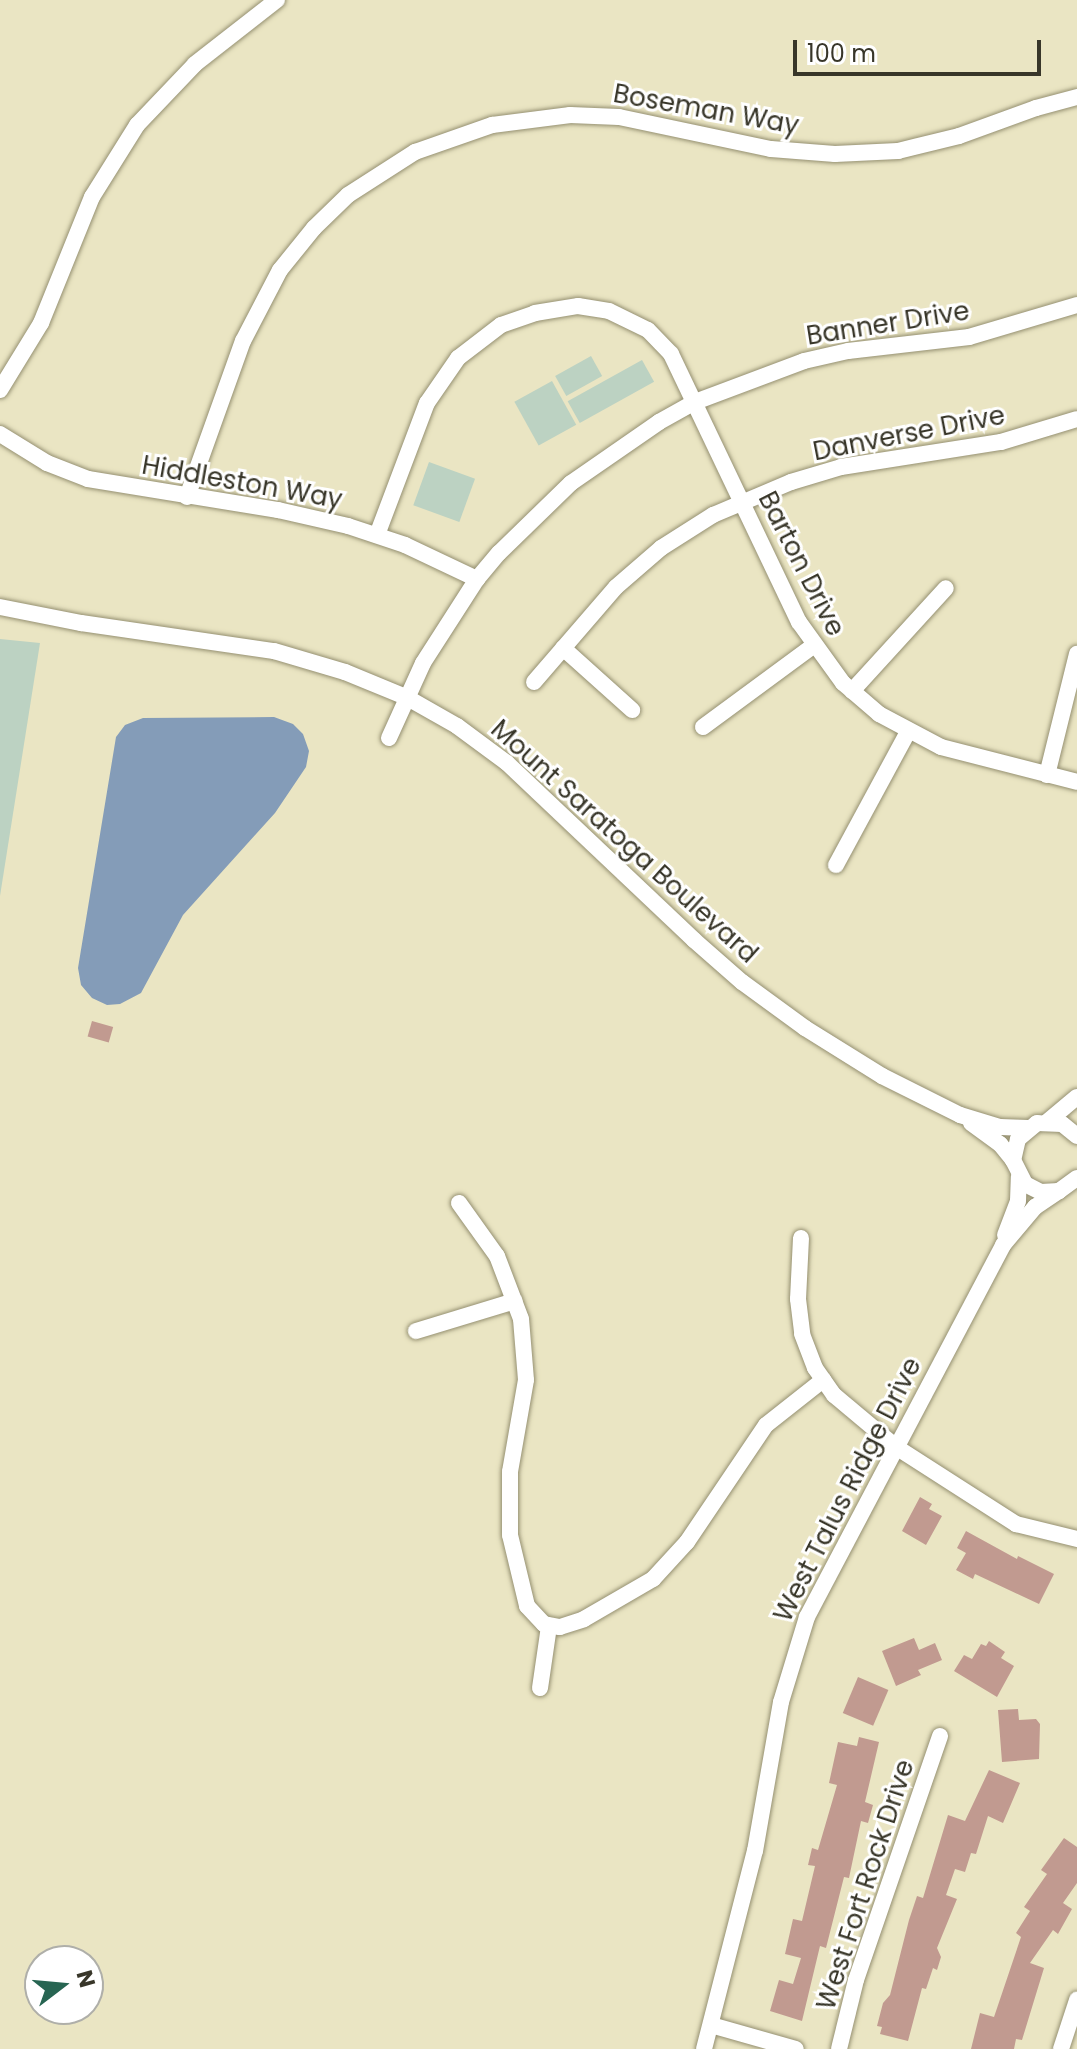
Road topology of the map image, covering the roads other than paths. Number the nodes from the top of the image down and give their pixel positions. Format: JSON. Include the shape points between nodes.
{"nodes":[{"id":1,"x":277,"y":0,"type":"edge"},
{"id":2,"x":1077,"y":97,"type":"edge"},
{"id":3,"x":1077,"y":305,"type":"edge"},
{"id":4,"x":0,"y":390,"type":"edge"},
{"id":5,"x":695,"y":402,"type":"junction"},
{"id":6,"x":1077,"y":419,"type":"edge"},
{"id":7,"x":0,"y":434,"type":"edge"},
{"id":8,"x":187,"y":497,"type":"junction"},
{"id":9,"x":742,"y":502,"type":"junction"},
{"id":10,"x":377,"y":535,"type":"junction"},
{"id":11,"x":477,"y":579,"type":"junction"},
{"id":12,"x":946,"y":588,"type":"dead end"},
{"id":13,"x":0,"y":607,"type":"edge"},
{"id":14,"x":813,"y":646,"type":"junction"},
{"id":15,"x":563,"y":648,"type":"junction"},
{"id":16,"x":1077,"y":654,"type":"edge"},
{"id":17,"x":534,"y":682,"type":"dead end"},
{"id":18,"x":852,"y":691,"type":"junction"},
{"id":19,"x":406,"y":697,"type":"junction"},
{"id":20,"x":632,"y":710,"type":"dead end"},
{"id":21,"x":703,"y":727,"type":"dead end"},
{"id":22,"x":908,"y":732,"type":"junction"},
{"id":23,"x":389,"y":738,"type":"dead end"},
{"id":24,"x":1047,"y":775,"type":"junction"},
{"id":25,"x":1077,"y":782,"type":"edge"},
{"id":26,"x":836,"y":865,"type":"dead end"},
{"id":27,"x":1077,"y":1097,"type":"edge"},
{"id":28,"x":960,"y":1115,"type":"junction"},
{"id":29,"x":1047,"y":1122,"type":"junction"},
{"id":30,"x":1028,"y":1128,"type":"junction"},
{"id":31,"x":1077,"y":1136,"type":"edge"},
{"id":32,"x":1013,"y":1160,"type":"junction"},
{"id":33,"x":1019,"y":1177,"type":"junction"},
{"id":34,"x":1070,"y":1186,"type":"edge"},
{"id":35,"x":459,"y":1203,"type":"dead end"},
{"id":36,"x":801,"y":1238,"type":"dead end"},
{"id":37,"x":1003,"y":1245,"type":"junction"},
{"id":38,"x":515,"y":1301,"type":"junction"},
{"id":39,"x":416,"y":1331,"type":"dead end"},
{"id":40,"x":823,"y":1380,"type":"junction"},
{"id":41,"x":896,"y":1447,"type":"junction"},
{"id":42,"x":1077,"y":1539,"type":"edge"},
{"id":43,"x":549,"y":1626,"type":"junction"},
{"id":44,"x":540,"y":1688,"type":"dead end"},
{"id":45,"x":940,"y":1736,"type":"dead end"},
{"id":46,"x":1077,"y":2000,"type":"edge"},
{"id":47,"x":711,"y":2025,"type":"junction"},
{"id":48,"x":704,"y":2049,"type":"edge"},
{"id":49,"x":796,"y":2049,"type":"edge"},
{"id":50,"x":839,"y":2049,"type":"edge"},
{"id":51,"x":1061,"y":2049,"type":"edge"}],
"edges":[{"from":1,"to":4,"type":"street","via":[[195,64],[137,125],[92,197],[41,323]]},
{"from":2,"to":8,"type":"street","name":"Boseman Way","via":[[898,151],[771,149],[619,117],[570,115],[492,125],[415,152],[348,195],[280,270],[243,341]]},
{"from":3,"to":5,"type":"street","name":"Banner Drive","via":[[969,337],[826,355]]},
{"from":5,"to":9,"type":"street","name":"Barton Drive"},
{"from":5,"to":10,"type":"street","name":"Barton Drive","via":[[664,344],[626,317],[578,306],[518,318],[471,345],[435,387]]},
{"from":5,"to":11,"type":"street","name":"Banner Drive","via":[[571,483]]},
{"from":6,"to":9,"type":"street","name":"Danverse Drive","via":[[1001,442],[841,467]]},
{"from":7,"to":8,"type":"street","name":"Hiddleston Way","via":[[47,463],[88,479]]},
{"from":8,"to":10,"type":"street","name":"Hiddleston Way","via":[[301,515]]},
{"from":9,"to":14,"type":"street","name":"Barton Drive"},
{"from":9,"to":15,"type":"street","name":"Danverse Drive","via":[[687,531],[637,567]]},
{"from":10,"to":11,"type":"street","name":"Hiddleston Way"},
{"from":11,"to":19,"type":"street","name":"Banner Drive"},
{"from":12,"to":18,"type":"street"},
{"from":13,"to":19,"type":"street","name":"Mount Saratoga Boulevard","via":[[274,651]]},
{"from":14,"to":18,"type":"street","name":"Barton Drive"},
{"from":14,"to":21,"type":"street"},
{"from":15,"to":17,"type":"street","name":"Danverse Drive"},
{"from":15,"to":20,"type":"street"},
{"from":16,"to":24,"type":"street"},
{"from":18,"to":22,"type":"street","name":"Barton Drive"},
{"from":19,"to":23,"type":"street","name":"Banner Drive"},
{"from":19,"to":28,"type":"street","name":"Mount Saratoga Boulevard","via":[[507,763],[659,908],[773,1006],[882,1076]]},
{"from":22,"to":24,"type":"street","name":"Barton Drive","via":[[962,754]]},
{"from":22,"to":26,"type":"street"},
{"from":24,"to":25,"type":"street","name":"Barton Drive"},
{"from":27,"to":29,"type":"street"},
{"from":28,"to":30,"type":"street","name":"Mount Saratoga Boulevard","via":[[1000,1127]]},
{"from":28,"to":32,"type":"street","name":"Mount Saratoga Boulevard"},
{"from":29,"to":30,"type":"street"},
{"from":29,"to":31,"type":"street","via":[[1062,1124]]},
{"from":30,"to":32,"type":"street","via":[[1018,1139]]},
{"from":32,"to":33,"type":"street"},
{"from":33,"to":34,"type":"street","via":[[1032,1189]]},
{"from":33,"to":37,"type":"street","name":"West Talus Ridge Drive","via":[[1018,1201]]},
{"from":34,"to":37,"type":"street","name":"West Talus Ridge Drive","via":[[1028,1213]]},
{"from":35,"to":38,"type":"street","via":[[497,1256]]},
{"from":36,"to":40,"type":"street","via":[[799,1316],[805,1345]]},
{"from":37,"to":41,"type":"street","name":"West Talus Ridge Drive"},
{"from":38,"to":39,"type":"street"},
{"from":38,"to":43,"type":"street","via":[[526,1359],[508,1493],[510,1535],[527,1606]]},
{"from":40,"to":41,"type":"street","via":[[848,1409]]},
{"from":40,"to":43,"type":"street","via":[[766,1425],[665,1568],[608,1608],[565,1626]]},
{"from":41,"to":42,"type":"street","via":[[1016,1524]]},
{"from":41,"to":47,"type":"street","name":"West Talus Ridge Drive","via":[[820,1587],[796,1647],[745,1894]]},
{"from":43,"to":44,"type":"street"},
{"from":45,"to":50,"type":"street","name":"West Fort Rock Drive","via":[[856,1980]]},
{"from":46,"to":51,"type":"street"},
{"from":47,"to":48,"type":"street","name":"West Talus Ridge Drive"},
{"from":47,"to":49,"type":"street"}]}
